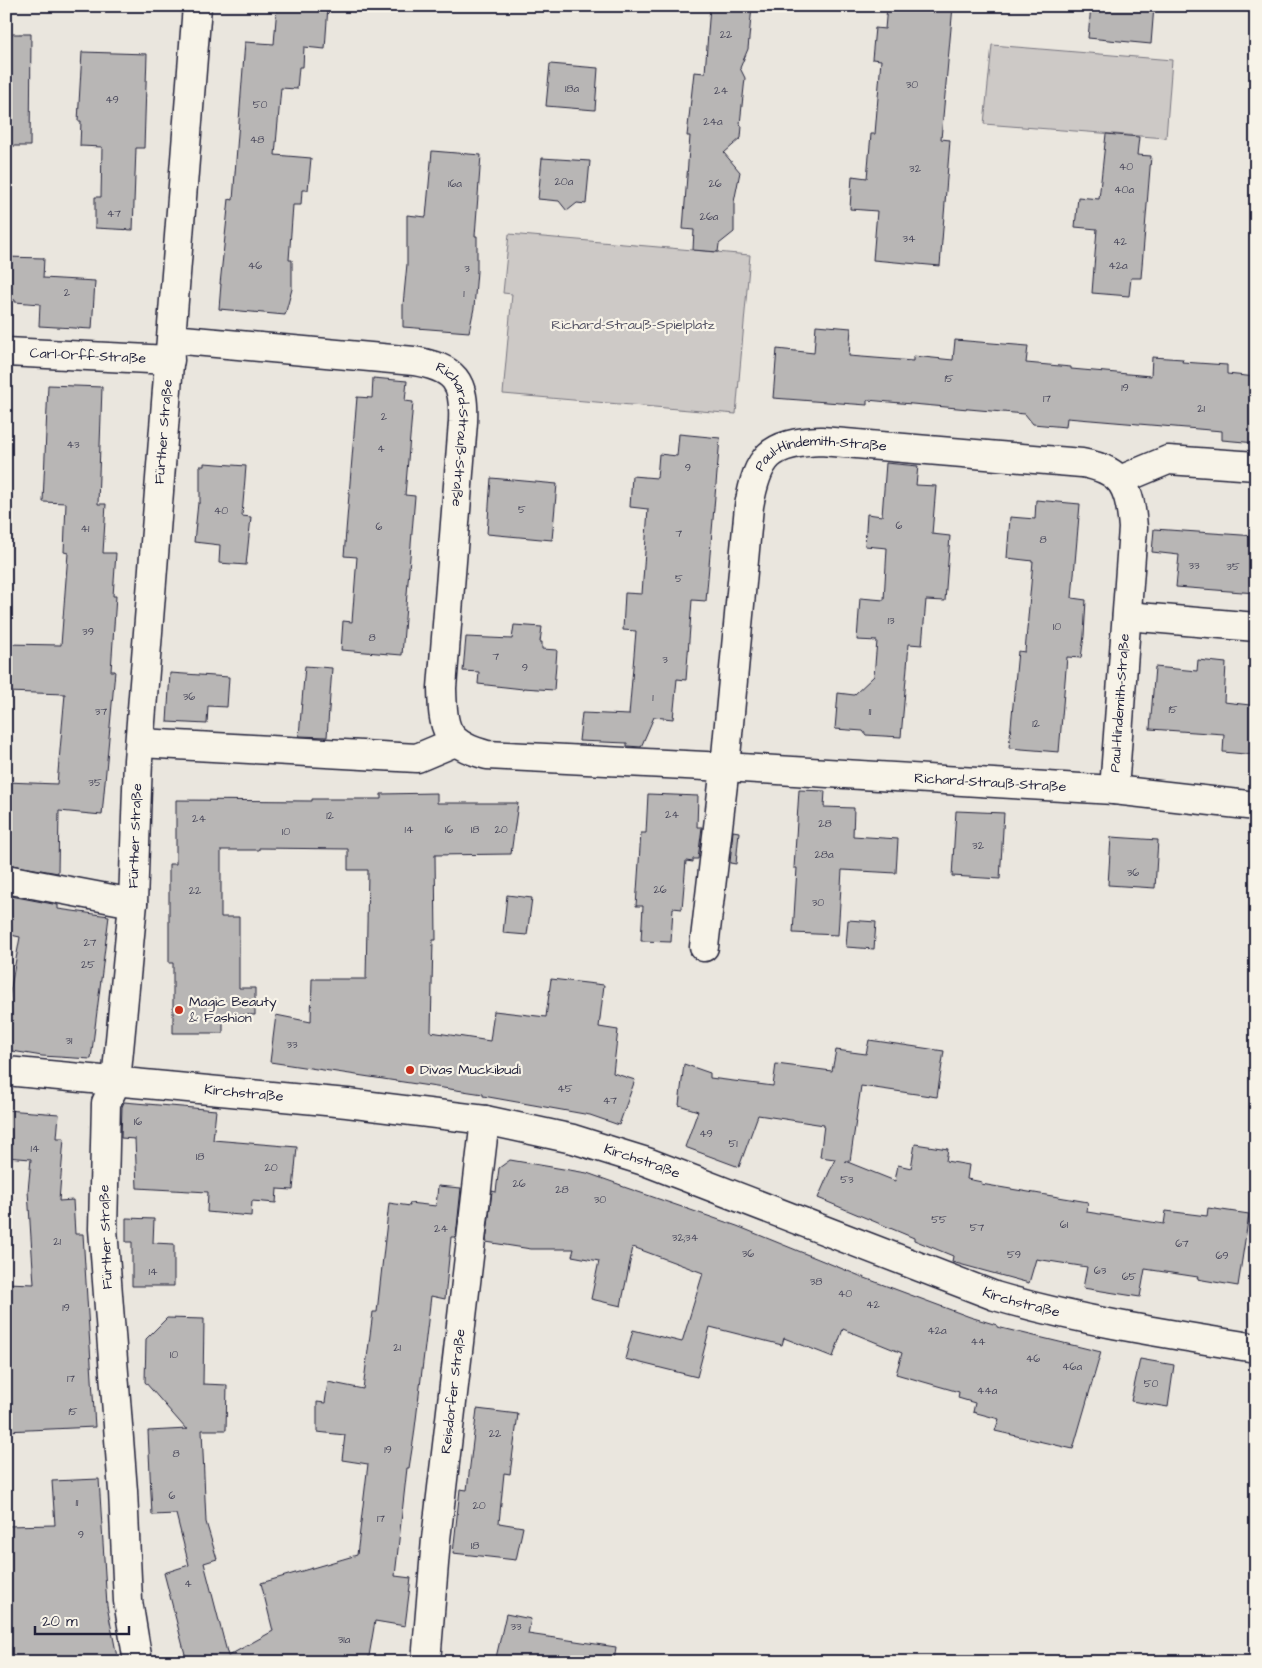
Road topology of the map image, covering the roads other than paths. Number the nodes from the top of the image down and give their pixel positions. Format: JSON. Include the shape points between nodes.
{"nodes":[{"id":1,"x":197,"y":6,"type":"edge"},
{"id":2,"x":171,"y":349,"type":"junction"},
{"id":3,"x":6,"y":352,"type":"edge"},
{"id":4,"x":1256,"y":466,"type":"edge"},
{"id":5,"x":1120,"y":480,"type":"junction"},
{"id":6,"x":1127,"y":616,"type":"junction"},
{"id":7,"x":1256,"y":627,"type":"edge"},
{"id":8,"x":455,"y":742,"type":"junction"},
{"id":9,"x":140,"y":743,"type":"junction"},
{"id":10,"x":725,"y":767,"type":"junction"},
{"id":11,"x":1114,"y":790,"type":"junction"},
{"id":12,"x":1256,"y":806,"type":"edge"},
{"id":13,"x":6,"y":879,"type":"edge"},
{"id":14,"x":133,"y":903,"type":"junction"},
{"id":15,"x":704,"y":947,"type":"dead end"},
{"id":16,"x":6,"y":1071,"type":"edge"},
{"id":17,"x":116,"y":1082,"type":"junction"},
{"id":18,"x":485,"y":1120,"type":"junction"},
{"id":19,"x":1256,"y":1348,"type":"edge"},
{"id":20,"x":138,"y":1662,"type":"edge"},
{"id":21,"x":426,"y":1662,"type":"edge"}],
"edges":[{"from":1,"to":2,"type":"street","name":"Fürther Straße"},
{"from":2,"to":3,"type":"street","name":"Carl-Orff-Straße"},
{"from":2,"to":8,"type":"street","name":"Richard-Strauß-Straße","via":[[414,361],[439,367],[458,381],[464,407],[442,688],[444,714]]},
{"from":2,"to":9,"type":"street","name":"Fürther Straße"},
{"from":4,"to":5,"type":"street","via":[[1168,460]]},
{"from":5,"to":6,"type":"street","name":"Paul-Hindemith-Straße","via":[[1127,492],[1133,528]]},
{"from":5,"to":10,"type":"street","name":"Paul-Hindemith-Straße","via":[[1097,465],[1082,463],[841,443],[794,443],[770,453],[756,475],[749,506]]},
{"from":6,"to":7,"type":"street","name":"Paul-Hindemith-Straße"},
{"from":6,"to":11,"type":"street","name":"Paul-Hindemith-Straße"},
{"from":8,"to":9,"type":"street","via":[[417,758]]},
{"from":8,"to":10,"type":"street","name":"Richard-Strauß-Straße","via":[[487,755]]},
{"from":9,"to":14,"type":"street","name":"Fürther Straße"},
{"from":10,"to":11,"type":"street","name":"Richard-Strauß-Straße"},
{"from":10,"to":15,"type":"street"},
{"from":11,"to":12,"type":"street","name":"Richard-Strauß-Straße"},
{"from":13,"to":14,"type":"street"},
{"from":14,"to":17,"type":"street","name":"Fürther Straße"},
{"from":16,"to":17,"type":"street","name":"Kirchstraße"},
{"from":17,"to":18,"type":"street","name":"Kirchstraße","via":[[375,1106]]},
{"from":17,"to":20,"type":"street","name":"Fürther Straße","via":[[106,1104],[103,1229],[128,1601]]},
{"from":18,"to":19,"type":"street","name":"Kirchstraße","via":[[573,1139],[639,1159],[1022,1304],[1088,1320]]},
{"from":18,"to":21,"type":"street","name":"Reisdorfer Straße","via":[[436,1539]]}]}
